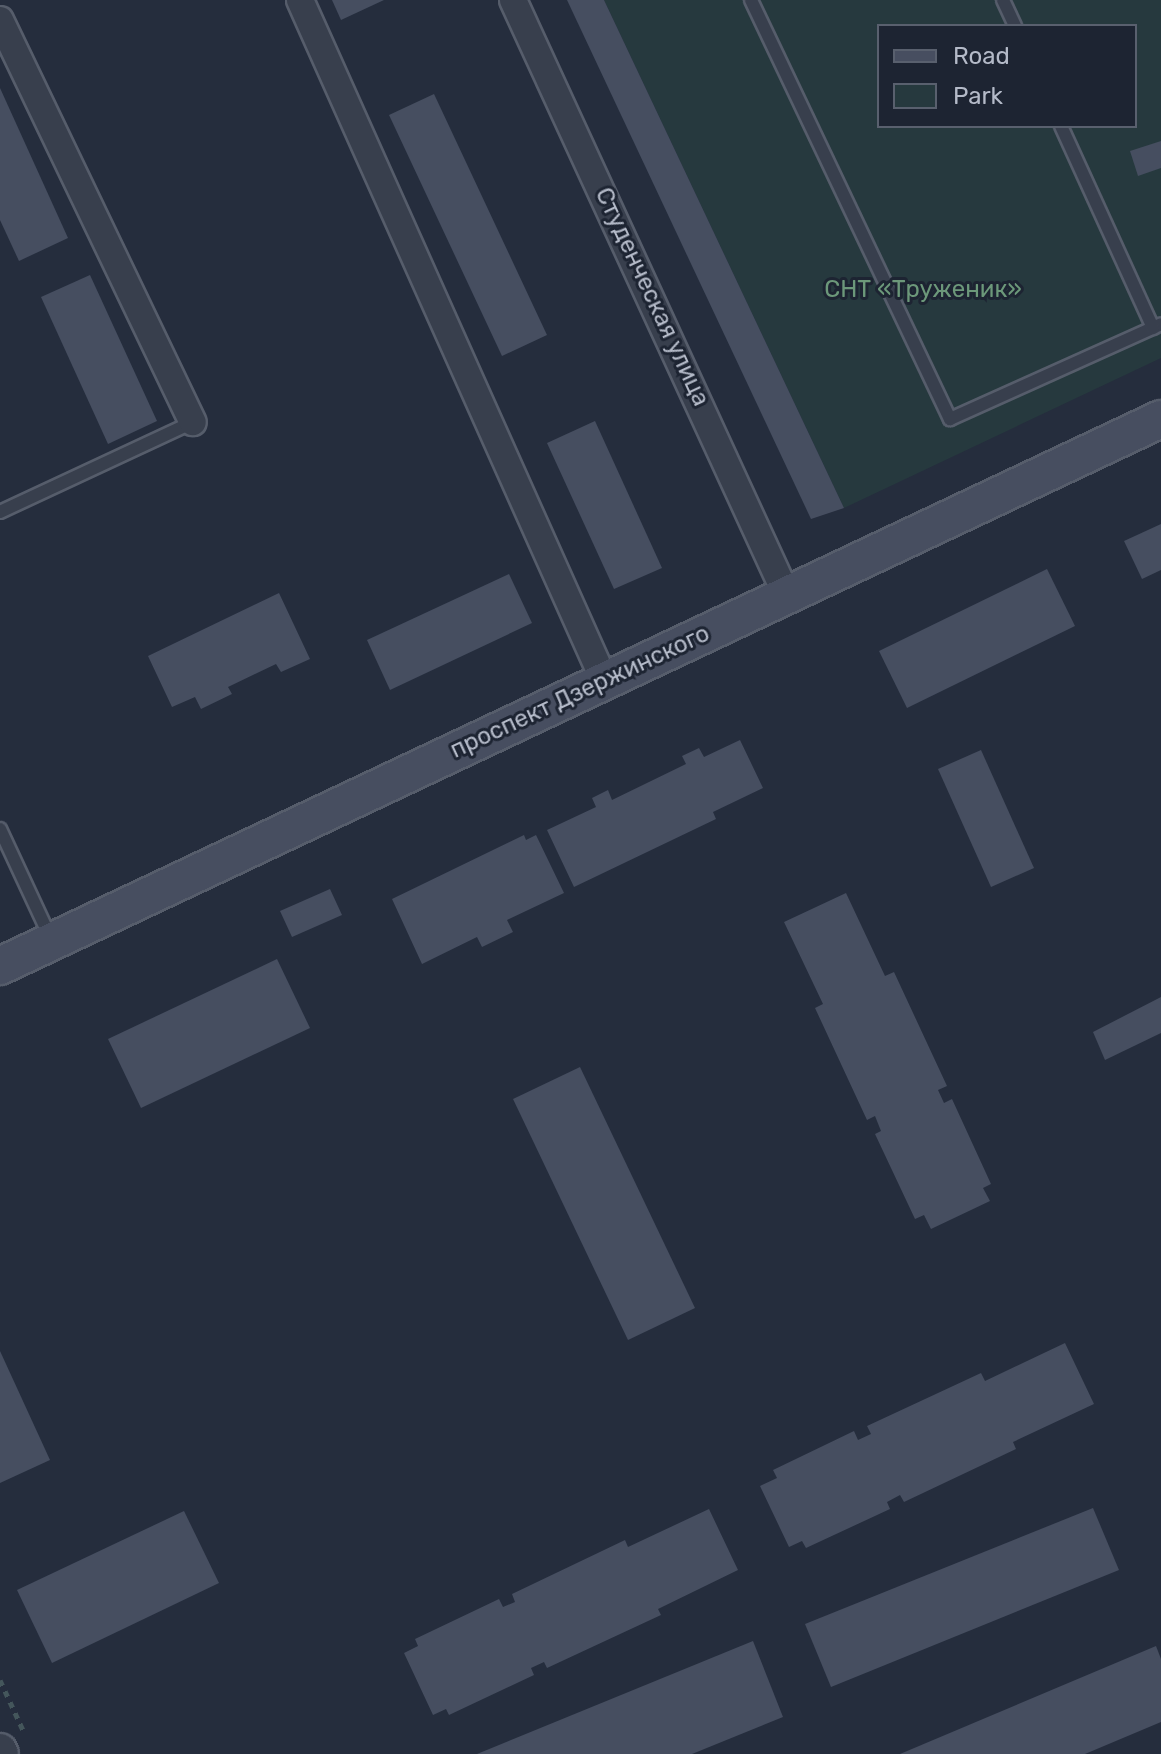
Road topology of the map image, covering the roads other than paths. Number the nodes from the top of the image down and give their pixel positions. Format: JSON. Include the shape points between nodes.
{"nodes":[{"id":1,"x":300,"y":0,"type":"edge"},
{"id":2,"x":513,"y":0,"type":"edge"},
{"id":3,"x":751,"y":0,"type":"edge"},
{"id":4,"x":1003,"y":0,"type":"edge"},
{"id":5,"x":0,"y":20,"type":"edge"},
{"id":6,"x":1014,"y":24,"type":"edge"},
{"id":7,"x":1062,"y":128,"type":"edge"},
{"id":8,"x":1157,"y":326,"type":"edge"},
{"id":9,"x":1161,"y":419,"type":"edge"},
{"id":10,"x":193,"y":422,"type":"joint"},
{"id":11,"x":0,"y":512,"type":"edge"},
{"id":12,"x":787,"y":596,"type":"junction"},
{"id":13,"x":604,"y":680,"type":"junction"},
{"id":14,"x":0,"y":829,"type":"edge"},
{"id":15,"x":52,"y":941,"type":"junction"},
{"id":16,"x":0,"y":966,"type":"edge"}],
"edges":[{"from":1,"to":13,"type":"street"},
{"from":2,"to":12,"type":"street","name":"Студенческая улица"},
{"from":3,"to":8,"type":"lane","via":[[950,419]]},
{"from":4,"to":6,"type":"lane"},
{"from":5,"to":10,"type":"street"},
{"from":7,"to":8,"type":"lane"},
{"from":9,"to":12,"type":"main road","name":"проспект Дзержинского"},
{"from":10,"to":11,"type":"lane"},
{"from":12,"to":13,"type":"main road","name":"проспект Дзержинского"},
{"from":13,"to":15,"type":"main road","name":"проспект Дзержинского"},
{"from":14,"to":15,"type":"lane"},
{"from":15,"to":16,"type":"main road","name":"проспект Дзержинского"}]}
